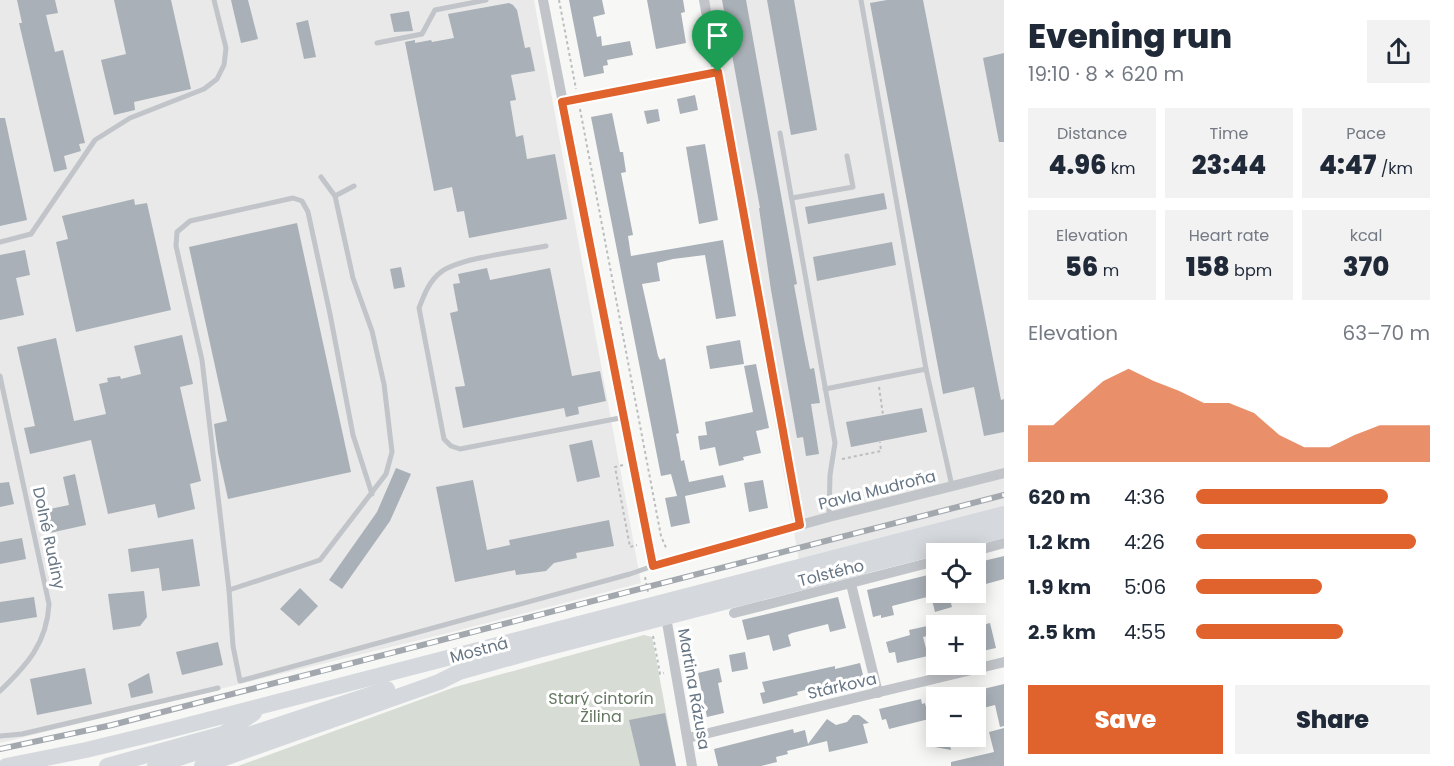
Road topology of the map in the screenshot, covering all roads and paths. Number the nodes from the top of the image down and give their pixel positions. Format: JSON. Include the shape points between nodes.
{"nodes":[{"id":1,"x":214,"y":0,"type":"edge"},
{"id":2,"x":486,"y":0,"type":"edge"},
{"id":3,"x":543,"y":0,"type":"edge"},
{"id":4,"x":559,"y":0,"type":"edge"},
{"id":5,"x":704,"y":0,"type":"edge"},
{"id":6,"x":861,"y":0,"type":"edge"},
{"id":7,"x":377,"y":42,"type":"dead end"},
{"id":8,"x":718,"y":72,"type":"junction"},
{"id":9,"x":578,"y":99,"type":"junction"},
{"id":10,"x":562,"y":102,"type":"junction"},
{"id":11,"x":780,"y":133,"type":"dead end"},
{"id":12,"x":847,"y":156,"type":"dead end"},
{"id":13,"x":321,"y":177,"type":"dead end"},
{"id":14,"x":354,"y":186,"type":"dead end"},
{"id":15,"x":335,"y":196,"type":"junction"},
{"id":16,"x":792,"y":198,"type":"junction"},
{"id":17,"x":0,"y":242,"type":"edge"},
{"id":18,"x":546,"y":246,"type":"dead end"},
{"id":19,"x":926,"y":369,"type":"junction"},
{"id":20,"x":0,"y":376,"type":"edge"},
{"id":21,"x":878,"y":378,"type":"junction"},
{"id":22,"x":825,"y":389,"type":"junction"},
{"id":23,"x":883,"y":415,"type":"dead end"},
{"id":24,"x":625,"y":417,"type":"junction"},
{"id":25,"x":880,"y":442,"type":"dead end"},
{"id":26,"x":834,"y":460,"type":"junction"},
{"id":27,"x":624,"y":465,"type":"dead end"},
{"id":28,"x":1004,"y":473,"type":"edge"},
{"id":29,"x":952,"y":486,"type":"junction"},
{"id":30,"x":372,"y":494,"type":"junction"},
{"id":31,"x":1004,"y":514,"type":"edge"},
{"id":32,"x":829,"y":517,"type":"junction"},
{"id":33,"x":800,"y":525,"type":"junction"},
{"id":34,"x":1004,"y":530,"type":"edge"},
{"id":35,"x":637,"y":536,"type":"dead end"},
{"id":36,"x":957,"y":541,"type":"edge"},
{"id":37,"x":1004,"y":543,"type":"edge"},
{"id":38,"x":644,"y":545,"type":"junction"},
{"id":39,"x":672,"y":561,"type":"junction"},
{"id":40,"x":926,"y":564,"type":"edge"},
{"id":41,"x":648,"y":568,"type":"junction"},
{"id":42,"x":851,"y":584,"type":"junction"},
{"id":43,"x":229,"y":590,"type":"junction"},
{"id":44,"x":650,"y":607,"type":"junction"},
{"id":45,"x":734,"y":613,"type":"dead end"},
{"id":46,"x":666,"y":617,"type":"junction"},
{"id":47,"x":1004,"y":662,"type":"edge"},
{"id":48,"x":676,"y":671,"type":"junction"},
{"id":49,"x":459,"y":672,"type":"junction"},
{"id":50,"x":664,"y":677,"type":"dead end"},
{"id":51,"x":218,"y":688,"type":"dead end"},
{"id":52,"x":0,"y":691,"type":"edge"},
{"id":53,"x":878,"y":693,"type":"junction"},
{"id":54,"x":265,"y":706,"type":"junction"},
{"id":55,"x":0,"y":736,"type":"edge"},
{"id":56,"x":688,"y":738,"type":"junction"},
{"id":57,"x":6,"y":766,"type":"edge"},
{"id":58,"x":106,"y":766,"type":"edge"},
{"id":59,"x":155,"y":766,"type":"edge"},
{"id":60,"x":202,"y":766,"type":"edge"},
{"id":61,"x":692,"y":766,"type":"edge"}],
"edges":[{"from":1,"to":17,"type":"lane","via":[[226,48],[217,80],[204,89],[130,118],[94,140],[31,234]]},
{"from":2,"to":7,"type":"lane","via":[[435,10],[422,34]]},
{"from":3,"to":10,"type":"street"},
{"from":4,"to":9,"type":"path"},
{"from":5,"to":8,"type":"street"},
{"from":6,"to":19,"type":"lane"},
{"from":8,"to":9,"type":"street"},
{"from":8,"to":33,"type":"street"},
{"from":9,"to":10,"type":"street"},
{"from":9,"to":39,"type":"path","via":[[661,536]]},
{"from":10,"to":24,"type":"street"},
{"from":11,"to":16,"type":"lane"},
{"from":12,"to":16,"type":"lane","via":[[853,187]]},
{"from":13,"to":15,"type":"lane"},
{"from":14,"to":15,"type":"lane"},
{"from":15,"to":30,"type":"lane","via":[[353,278],[372,331],[384,384],[392,452],[386,474]]},
{"from":16,"to":22,"type":"lane"},
{"from":18,"to":24,"type":"lane","via":[[458,263],[440,272],[426,289],[419,308],[444,439],[460,448]]},
{"from":19,"to":21,"type":"lane"},
{"from":19,"to":29,"type":"lane"},
{"from":20,"to":52,"type":"lane","name":"Dolné Rudiny","via":[[49,604],[48,621],[36,651]]},
{"from":21,"to":22,"type":"lane"},
{"from":21,"to":23,"type":"path"},
{"from":22,"to":26,"type":"lane","via":[[835,443]]},
{"from":24,"to":38,"type":"street"},
{"from":25,"to":26,"type":"path","via":[[881,451]]},
{"from":26,"to":32,"type":"lane"},
{"from":27,"to":38,"type":"path","via":[[615,467],[630,547]]},
{"from":28,"to":29,"type":"street","name":"Pavla Mudroňa"},
{"from":29,"to":32,"type":"street","name":"Pavla Mudroňa"},
{"from":30,"to":43,"type":"lane","via":[[320,560]]},
{"from":30,"to":43,"type":"lane","via":[[353,435],[311,224],[302,201],[293,198],[190,221],[177,232],[176,246],[202,360]]},
{"from":31,"to":36,"type":"main road"},
{"from":32,"to":33,"type":"street","name":"Pavla Mudroňa"},
{"from":33,"to":39,"type":"street","name":"Pavla Mudroňa"},
{"from":34,"to":36,"type":"main road"},
{"from":35,"to":38,"type":"path"},
{"from":36,"to":37,"type":"street"},
{"from":36,"to":44,"type":"main road","name":"Mostná"},
{"from":36,"to":46,"type":"main road","name":"Mostná"},
{"from":38,"to":41,"type":"street"},
{"from":39,"to":41,"type":"street","name":"Pavla Mudroňa"},
{"from":40,"to":42,"type":"street","name":"Tolstého"},
{"from":41,"to":43,"type":"lane","via":[[240,681]]},
{"from":41,"to":44,"type":"path"},
{"from":42,"to":45,"type":"street","name":"Tolstého"},
{"from":42,"to":53,"type":"street"},
{"from":44,"to":54,"type":"main road","name":"Mostná"},
{"from":46,"to":48,"type":"street","name":"Martina Rázusa"},
{"from":46,"to":49,"type":"main road","name":"Mostná"},
{"from":47,"to":53,"type":"street","name":"Stárkova"},
{"from":48,"to":50,"type":"path","via":[[660,674],[654,631]]},
{"from":48,"to":56,"type":"street","name":"Martina Rázusa"},
{"from":49,"to":59,"type":"main road","via":[[435,674]]},
{"from":49,"to":60,"type":"main road","name":"Mostná"},
{"from":51,"to":55,"type":"lane"},
{"from":53,"to":56,"type":"street","name":"Stárkova"},
{"from":54,"to":57,"type":"main road","name":"Mostná"},
{"from":54,"to":58,"type":"main road","via":[[223,734]]},
{"from":56,"to":61,"type":"street","name":"Martina Rázusa"}]}
